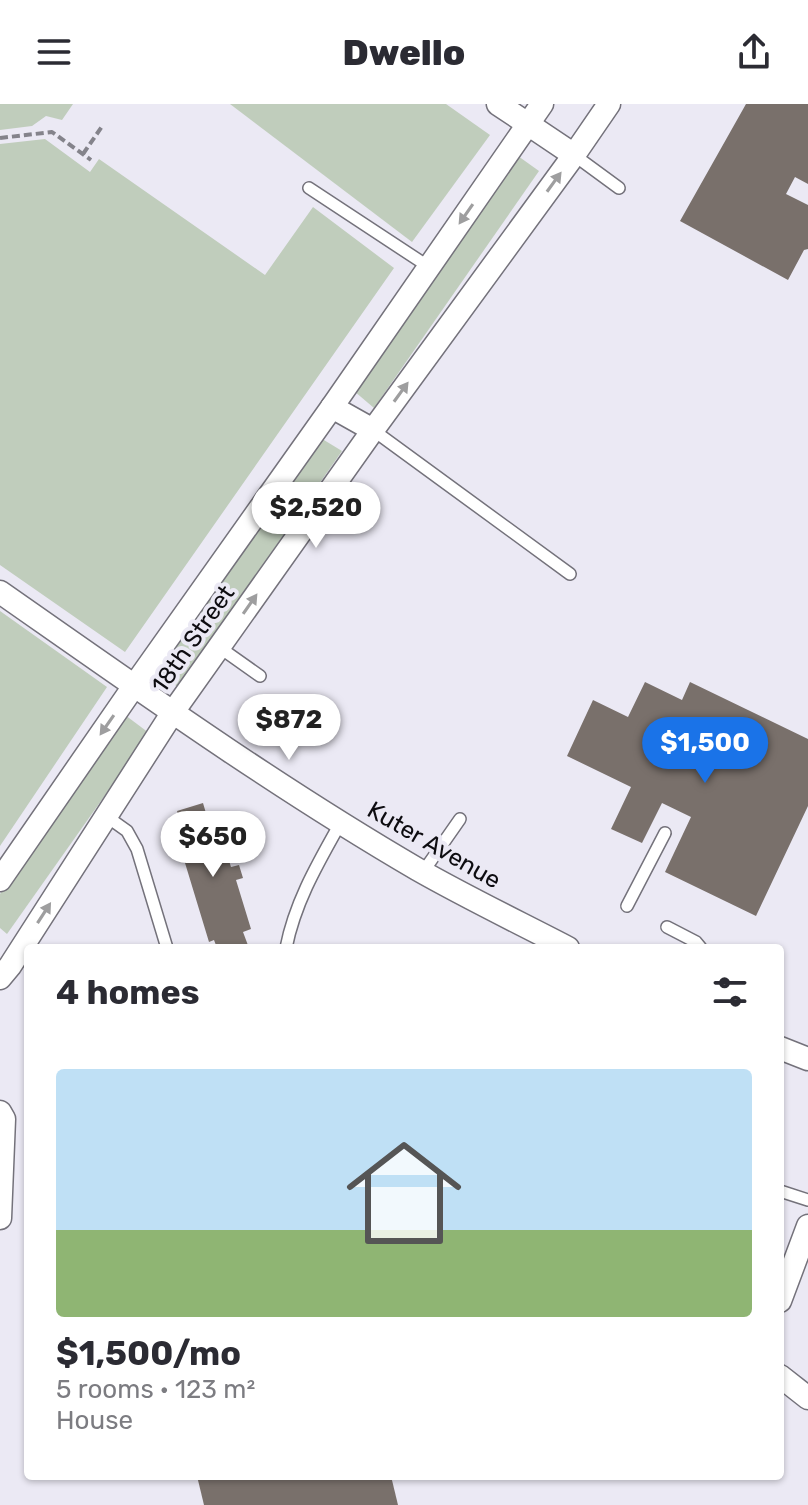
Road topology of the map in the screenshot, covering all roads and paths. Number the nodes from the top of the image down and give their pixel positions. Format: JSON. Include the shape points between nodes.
{"nodes":[{"id":1,"x":498,"y":104,"type":"edge"},
{"id":2,"x":542,"y":104,"type":"edge"},
{"id":3,"x":609,"y":104,"type":"edge"},
{"id":4,"x":528,"y":124,"type":"junction"},
{"id":5,"x":103,"y":125,"type":"dead end"},
{"id":6,"x":0,"y":138,"type":"edge"},
{"id":7,"x":83,"y":154,"type":"junction"},
{"id":8,"x":574,"y":155,"type":"junction"},
{"id":9,"x":91,"y":160,"type":"dead end"},
{"id":10,"x":309,"y":188,"type":"dead end"},
{"id":11,"x":619,"y":188,"type":"dead end"},
{"id":12,"x":429,"y":267,"type":"junction"},
{"id":13,"x":332,"y":407,"type":"junction"},
{"id":14,"x":373,"y":430,"type":"junction"},
{"id":15,"x":570,"y":574,"type":"dead end"},
{"id":16,"x":0,"y":592,"type":"edge"},
{"id":17,"x":219,"y":647,"type":"junction"},
{"id":18,"x":260,"y":676,"type":"dead end"},
{"id":19,"x":134,"y":686,"type":"junction"},
{"id":20,"x":173,"y":712,"type":"junction"},
{"id":21,"x":106,"y":816,"type":"junction"},
{"id":22,"x":460,"y":819,"type":"dead end"},
{"id":23,"x":341,"y":822,"type":"junction"},
{"id":24,"x":665,"y":833,"type":"dead end"},
{"id":25,"x":423,"y":872,"type":"junction"},
{"id":26,"x":0,"y":880,"type":"edge"},
{"id":27,"x":627,"y":906,"type":"dead end"},
{"id":28,"x":667,"y":927,"type":"dead end"},
{"id":29,"x":25,"y":944,"type":"edge"},
{"id":30,"x":166,"y":944,"type":"edge"},
{"id":31,"x":287,"y":944,"type":"edge"},
{"id":32,"x":560,"y":944,"type":"edge"},
{"id":33,"x":698,"y":944,"type":"edge"},
{"id":34,"x":24,"y":946,"type":"edge"},
{"id":35,"x":9,"y":970,"type":"edge"},
{"id":36,"x":784,"y":1050,"type":"edge"},
{"id":37,"x":808,"y":1059,"type":"edge"},
{"id":38,"x":0,"y":1112,"type":"edge"},
{"id":39,"x":784,"y":1192,"type":"edge"},
{"id":40,"x":808,"y":1200,"type":"edge"},
{"id":41,"x":0,"y":1218,"type":"edge"},
{"id":42,"x":808,"y":1226,"type":"edge"},
{"id":43,"x":784,"y":1290,"type":"edge"},
{"id":44,"x":784,"y":1379,"type":"edge"},
{"id":45,"x":808,"y":1398,"type":"edge"}],
"edges":[{"from":1,"to":4,"type":"street"},
{"from":2,"to":4,"type":"street","name":"18th Street"},
{"from":3,"to":8,"type":"street","name":"18th Street"},
{"from":4,"to":8,"type":"street"},
{"from":4,"to":12,"type":"street","name":"18th Street","one_way":true},
{"from":5,"to":7,"type":"path"},
{"from":6,"to":7,"type":"path","via":[[52,132]]},
{"from":7,"to":9,"type":"path"},
{"from":8,"to":11,"type":"lane"},
{"from":14,"to":8,"type":"street","name":"18th Street","one_way":true},
{"from":10,"to":12,"type":"lane"},
{"from":12,"to":13,"type":"street","name":"18th Street"},
{"from":13,"to":14,"type":"street"},
{"from":13,"to":19,"type":"street","name":"18th Street"},
{"from":14,"to":15,"type":"lane"},
{"from":17,"to":14,"type":"street","name":"18th Street","one_way":true},
{"from":16,"to":19,"type":"street","name":"Kuter Avenue"},
{"from":17,"to":18,"type":"lane"},
{"from":17,"to":20,"type":"street","name":"18th Street"},
{"from":19,"to":20,"type":"street","name":"Kuter Avenue"},
{"from":19,"to":26,"type":"street","name":"18th Street","one_way":true},
{"from":20,"to":21,"type":"street","name":"18th Street"},
{"from":20,"to":23,"type":"street","name":"Kuter Avenue"},
{"from":29,"to":21,"type":"street","name":"18th Street","one_way":true},
{"from":21,"to":30,"type":"lane","via":[[127,831],[137,849]]},
{"from":22,"to":25,"type":"lane"},
{"from":23,"to":25,"type":"street","name":"Kuter Avenue"},
{"from":23,"to":31,"type":"lane","via":[[304,889]]},
{"from":24,"to":27,"type":"lane"},
{"from":25,"to":32,"type":"street","name":"Kuter Avenue"},
{"from":28,"to":33,"type":"lane"},
{"from":35,"to":34,"type":"street","name":"18th Street","one_way":true},
{"from":36,"to":37,"type":"street"},
{"from":38,"to":41,"type":"street"},
{"from":39,"to":40,"type":"lane"},
{"from":42,"to":43,"type":"street"},
{"from":44,"to":45,"type":"street"}]}
